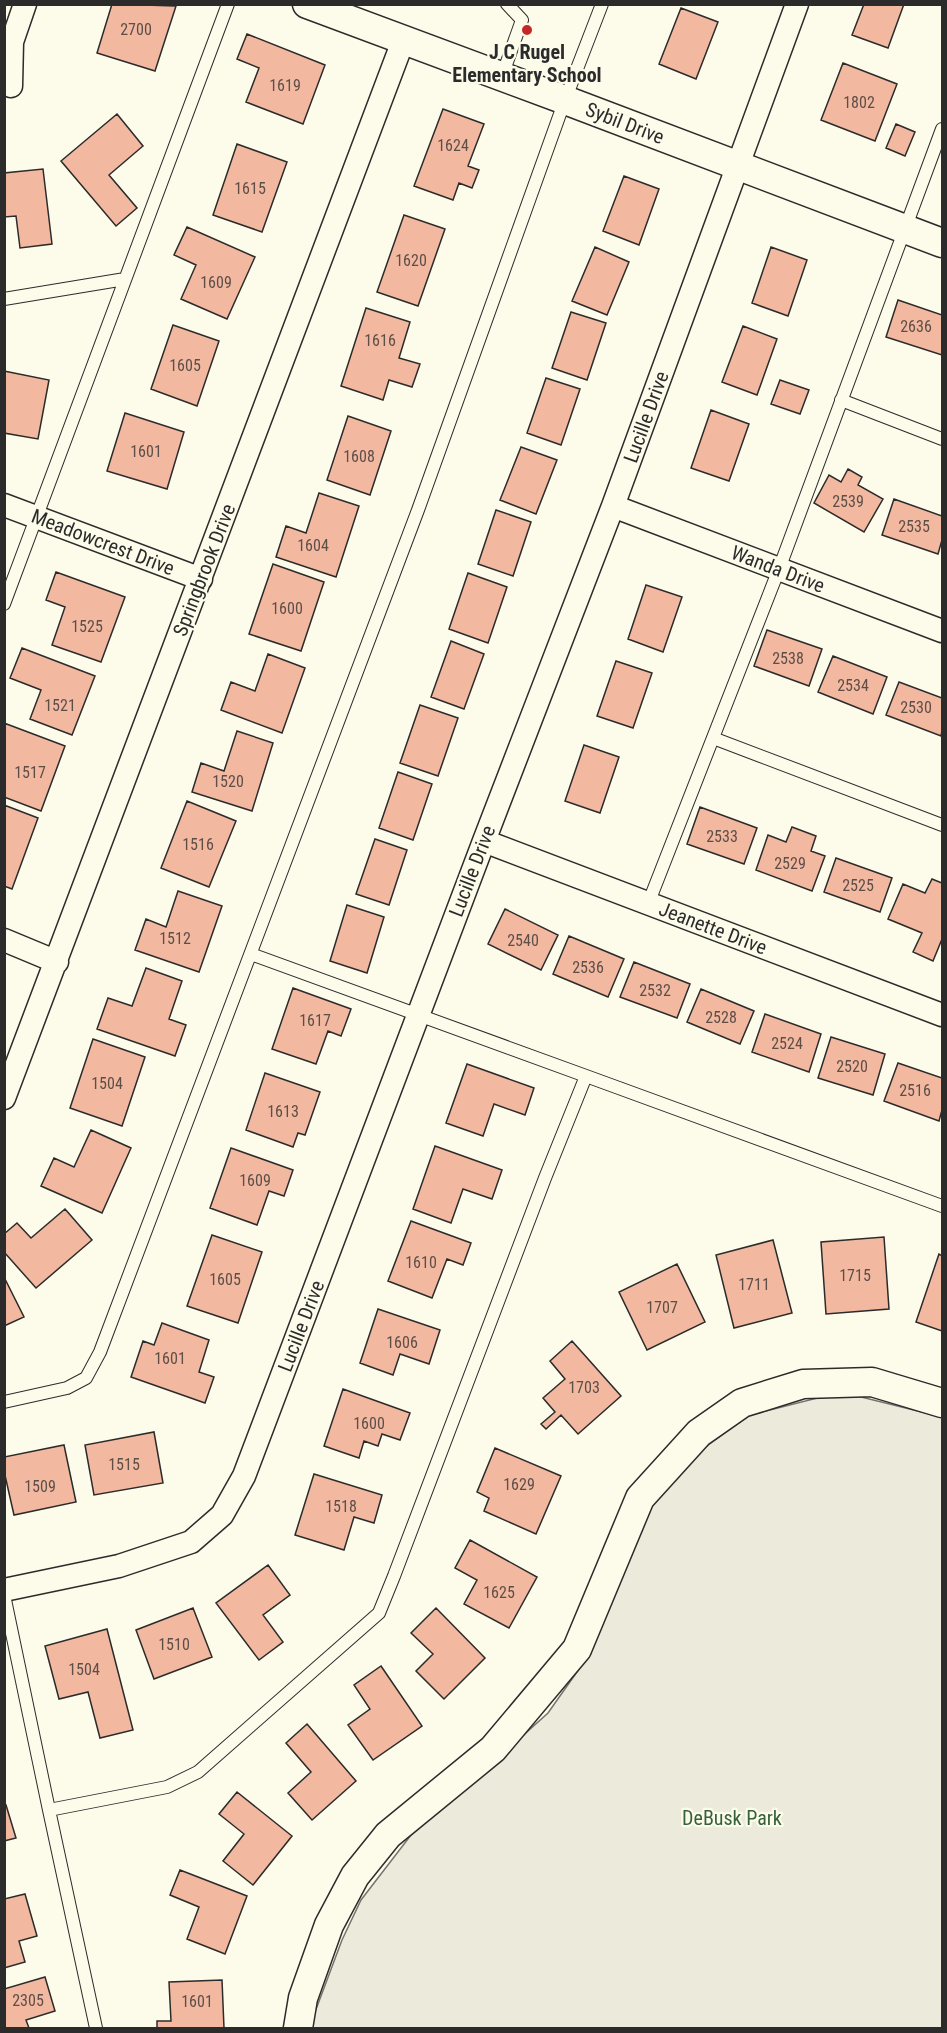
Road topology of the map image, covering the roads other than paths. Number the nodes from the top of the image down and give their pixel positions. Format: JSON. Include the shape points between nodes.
{"nodes":[{"id":1,"x":25,"y":4,"type":"edge"},
{"id":2,"x":228,"y":4,"type":"edge"},
{"id":3,"x":307,"y":4,"type":"edge"},
{"id":4,"x":507,"y":4,"type":"edge"},
{"id":5,"x":602,"y":4,"type":"edge"},
{"id":6,"x":797,"y":4,"type":"edge"},
{"id":7,"x":403,"y":41,"type":"junction"},
{"id":8,"x":501,"y":77,"type":"junction"},
{"id":9,"x":11,"y":86,"type":"dead end"},
{"id":10,"x":565,"y":100,"type":"junction"},
{"id":11,"x":942,"y":129,"type":"edge"},
{"id":12,"x":738,"y":166,"type":"junction"},
{"id":13,"x":905,"y":229,"type":"junction"},
{"id":14,"x":942,"y":243,"type":"edge"},
{"id":15,"x":125,"y":279,"type":"junction"},
{"id":16,"x":4,"y":299,"type":"edge"},
{"id":17,"x":841,"y":400,"type":"junction"},
{"id":18,"x":942,"y":439,"type":"edge"},
{"id":19,"x":4,"y":505,"type":"edge"},
{"id":20,"x":613,"y":506,"type":"junction"},
{"id":21,"x":37,"y":517,"type":"junction"},
{"id":22,"x":779,"y":569,"type":"junction"},
{"id":23,"x":201,"y":579,"type":"junction"},
{"id":24,"x":4,"y":604,"type":"edge"},
{"id":25,"x":942,"y":631,"type":"edge"},
{"id":26,"x":713,"y":738,"type":"junction"},
{"id":27,"x":942,"y":825,"type":"edge"},
{"id":28,"x":484,"y":841,"type":"junction"},
{"id":29,"x":648,"y":904,"type":"junction"},
{"id":30,"x":4,"y":940,"type":"edge"},
{"id":31,"x":251,"y":954,"type":"junction"},
{"id":32,"x":57,"y":962,"type":"junction"},
{"id":33,"x":418,"y":1015,"type":"junction"},
{"id":34,"x":942,"y":1015,"type":"edge"},
{"id":35,"x":586,"y":1076,"type":"junction"},
{"id":36,"x":4,"y":1098,"type":"edge"},
{"id":37,"x":942,"y":1206,"type":"edge"},
{"id":38,"x":4,"y":1402,"type":"edge"},
{"id":39,"x":942,"y":1403,"type":"edge"},
{"id":40,"x":4,"y":1590,"type":"edge"},
{"id":41,"x":4,"y":1595,"type":"edge"},
{"id":42,"x":49,"y":1810,"type":"junction"},
{"id":43,"x":96,"y":2028,"type":"edge"},
{"id":44,"x":298,"y":2028,"type":"edge"}],
"edges":[{"from":1,"to":9,"type":"street","via":[[12,42]]},
{"from":2,"to":15,"type":"lane"},
{"from":3,"to":7,"type":"street","name":"Sybil Drive"},
{"from":4,"to":8,"type":"lane","via":[[522,20]]},
{"from":5,"to":10,"type":"lane"},
{"from":6,"to":12,"type":"street","name":"Lucille Drive"},
{"from":7,"to":8,"type":"street","name":"Sybil Drive"},
{"from":7,"to":23,"type":"street","name":"Springbrook Drive"},
{"from":8,"to":10,"type":"street","name":"Sybil Drive"},
{"from":10,"to":12,"type":"street","name":"Sybil Drive"},
{"from":10,"to":31,"type":"lane","via":[[414,521]]},
{"from":11,"to":13,"type":"lane"},
{"from":12,"to":13,"type":"street","name":"Sybil Drive"},
{"from":12,"to":20,"type":"street","name":"Lucille Drive"},
{"from":13,"to":14,"type":"street","name":"Sybil Drive"},
{"from":13,"to":17,"type":"lane"},
{"from":15,"to":16,"type":"lane"},
{"from":15,"to":21,"type":"lane"},
{"from":17,"to":18,"type":"lane"},
{"from":17,"to":22,"type":"lane"},
{"from":19,"to":21,"type":"street","name":"Meadowcrest Drive"},
{"from":20,"to":22,"type":"street","name":"Wanda Drive"},
{"from":20,"to":28,"type":"street","name":"Lucille Drive"},
{"from":21,"to":23,"type":"street","name":"Meadowcrest Drive"},
{"from":21,"to":24,"type":"lane"},
{"from":22,"to":25,"type":"street","name":"Wanda Drive"},
{"from":22,"to":26,"type":"lane"},
{"from":23,"to":32,"type":"street","name":"Springbrook Drive"},
{"from":26,"to":27,"type":"lane"},
{"from":26,"to":29,"type":"lane"},
{"from":28,"to":29,"type":"street","name":"Jeanette Drive"},
{"from":28,"to":33,"type":"street","name":"Lucille Drive"},
{"from":29,"to":34,"type":"street","name":"Jeanette Drive"},
{"from":30,"to":32,"type":"street"},
{"from":31,"to":33,"type":"lane"},
{"from":31,"to":38,"type":"lane","via":[[91,1369],[86,1378],[67,1388]]},
{"from":32,"to":36,"type":"street","name":"Springbrook Drive"},
{"from":33,"to":35,"type":"lane"},
{"from":33,"to":40,"type":"street","name":"Lucille Drive","via":[[244,1476],[222,1515],[191,1542],[118,1566]]},
{"from":35,"to":37,"type":"lane"},
{"from":35,"to":42,"type":"lane","via":[[379,1612],[198,1772],[167,1787]]},
{"from":39,"to":44,"type":"street","via":[[872,1382],[803,1384],[742,1403],[699,1433],[640,1498],[577,1649],[493,1749],[388,1835],[355,1876],[329,1925],[303,1998]]},
{"from":41,"to":42,"type":"lane"},
{"from":42,"to":43,"type":"lane"}]}
